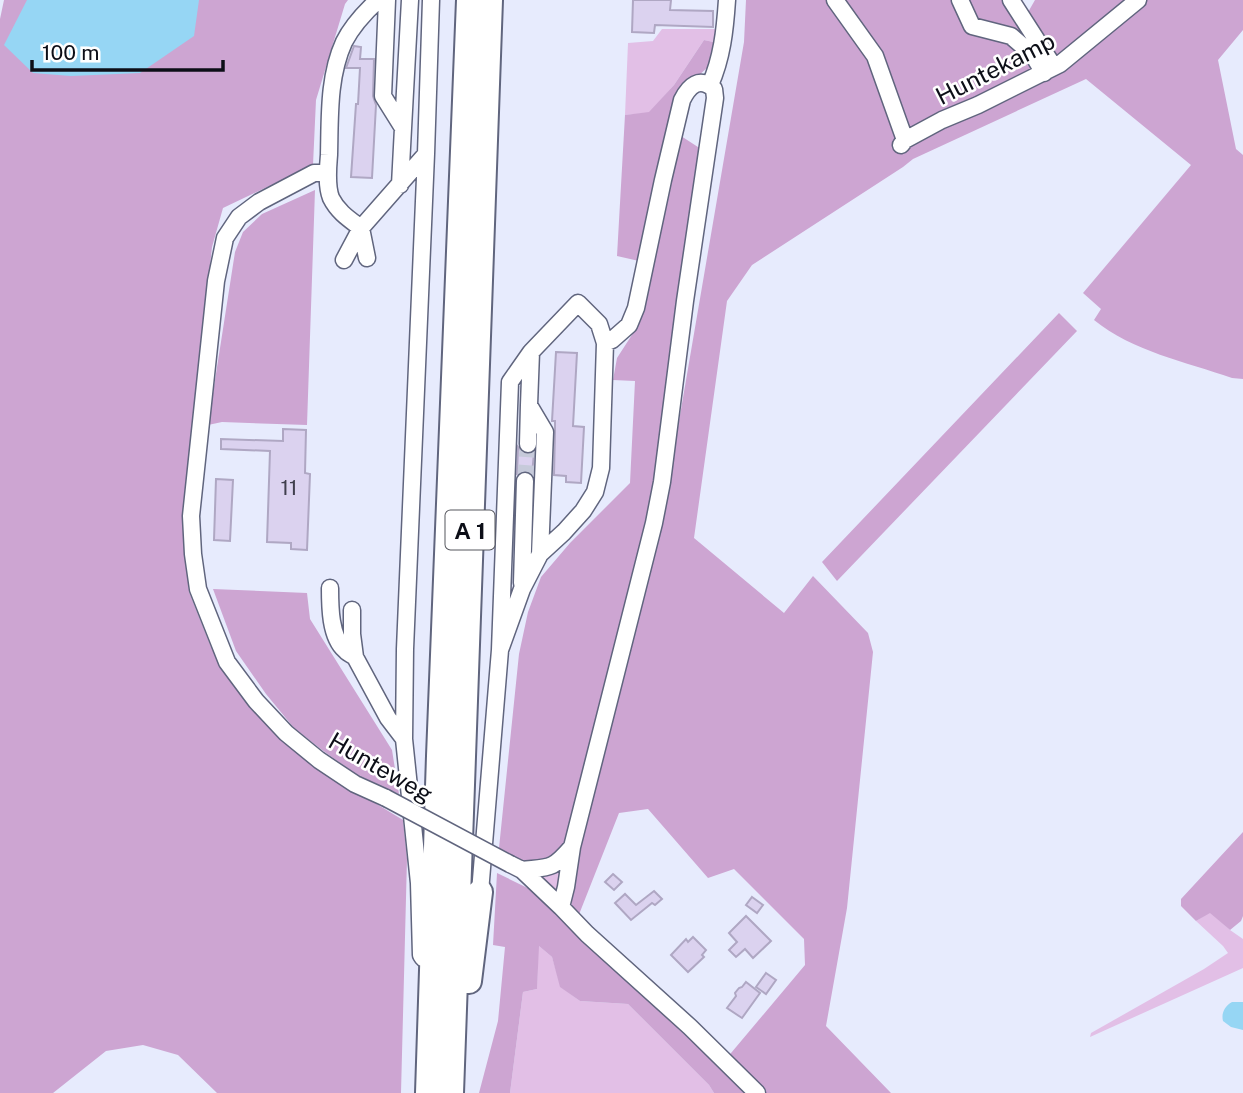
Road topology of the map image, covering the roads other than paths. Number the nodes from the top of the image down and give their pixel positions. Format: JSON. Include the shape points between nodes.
{"nodes":[{"id":1,"x":378,"y":0,"type":"edge"},
{"id":2,"x":387,"y":0,"type":"edge"},
{"id":3,"x":410,"y":0,"type":"edge"},
{"id":4,"x":431,"y":0,"type":"edge"},
{"id":5,"x":469,"y":0,"type":"edge"},
{"id":6,"x":490,"y":0,"type":"edge"},
{"id":7,"x":726,"y":0,"type":"edge"},
{"id":8,"x":835,"y":0,"type":"edge"},
{"id":9,"x":960,"y":0,"type":"edge"},
{"id":10,"x":1010,"y":0,"type":"edge"},
{"id":11,"x":1138,"y":0,"type":"edge"},
{"id":12,"x":1049,"y":70,"type":"junction"},
{"id":13,"x":710,"y":85,"type":"junction"},
{"id":14,"x":403,"y":128,"type":"junction"},
{"id":15,"x":426,"y":154,"type":"junction"},
{"id":16,"x":328,"y":173,"type":"junction"},
{"id":17,"x":400,"y":185,"type":"junction"},
{"id":18,"x":361,"y":228,"type":"junction"},
{"id":19,"x":367,"y":258,"type":"dead end"},
{"id":20,"x":344,"y":260,"type":"dead end"},
{"id":21,"x":606,"y":343,"type":"junction"},
{"id":22,"x":531,"y":352,"type":"junction"},
{"id":23,"x":529,"y":405,"type":"junction"},
{"id":24,"x":527,"y":444,"type":"tunnel mouth"},
{"id":25,"x":525,"y":481,"type":"tunnel mouth"},
{"id":26,"x":540,"y":554,"type":"junction"},
{"id":27,"x":330,"y":588,"type":"dead end"},
{"id":28,"x":522,"y":589,"type":"junction"},
{"id":29,"x":352,"y":610,"type":"dead end"},
{"id":30,"x":500,"y":650,"type":"junction"},
{"id":31,"x":355,"y":657,"type":"junction"},
{"id":32,"x":404,"y":739,"type":"junction"},
{"id":33,"x":572,"y":847,"type":"junction"},
{"id":34,"x":516,"y":867,"type":"junction"},
{"id":35,"x":480,"y":892,"type":"joint"},
{"id":36,"x":561,"y":907,"type":"junction"},
{"id":37,"x":432,"y":975,"type":"junction"},
{"id":38,"x":452,"y":1060,"type":"junction"},
{"id":39,"x":428,"y":1093,"type":"edge"},
{"id":40,"x":451,"y":1093,"type":"edge"},
{"id":41,"x":757,"y":1093,"type":"edge"}],
"edges":[{"from":1,"to":16,"type":"street","via":[[354,26],[336,69]]},
{"from":2,"to":14,"type":"street","via":[[383,96]]},
{"from":3,"to":14,"type":"street"},
{"from":4,"to":15,"type":"street"},
{"from":5,"to":37,"type":"highway","number":"A 1"},
{"from":6,"to":38,"type":"highway","number":"A 1"},
{"from":7,"to":13,"type":"street","via":[[724,35]]},
{"from":8,"to":12,"type":"street","name":"Huntekamp","via":[[875,56],[903,142]]},
{"from":9,"to":12,"type":"street","via":[[972,26],[1011,36]]},
{"from":10,"to":12,"type":"street"},
{"from":11,"to":12,"type":"street","name":"Huntekamp"},
{"from":13,"to":21,"type":"street","via":[[694,85],[682,100],[636,308],[629,325]]},
{"from":13,"to":33,"type":"street","via":[[715,98],[662,482]]},
{"from":14,"to":17,"type":"street"},
{"from":15,"to":17,"type":"street"},
{"from":15,"to":32,"type":"street"},
{"from":16,"to":18,"type":"street","via":[[335,205]]},
{"from":16,"to":34,"type":"street","name":"Hunteweg","bridge":true,"via":[[314,173],[259,202],[239,217],[225,238],[216,281],[191,516],[198,589],[227,662],[286,733],[355,785]]},
{"from":17,"to":18,"type":"street"},
{"from":18,"to":19,"type":"street"},
{"from":18,"to":20,"type":"street"},
{"from":21,"to":22,"type":"street","via":[[599,324],[578,303]]},
{"from":21,"to":26,"type":"street","via":[[601,468],[595,492],[583,511]]},
{"from":22,"to":23,"type":"street"},
{"from":22,"to":30,"type":"street","via":[[510,382]]},
{"from":23,"to":24,"type":"street"},
{"from":23,"to":26,"type":"street","via":[[545,432]]},
{"from":25,"to":28,"type":"street"},
{"from":26,"to":28,"type":"street"},
{"from":27,"to":31,"type":"street","via":[[334,630],[343,649]]},
{"from":28,"to":30,"type":"street"},
{"from":29,"to":31,"type":"street"},
{"from":30,"to":35,"type":"street"},
{"from":31,"to":32,"type":"street"},
{"from":32,"to":37,"type":"street","via":[[419,883],[421,955]]},
{"from":33,"to":34,"type":"street","via":[[553,866]]},
{"from":33,"to":36,"type":"street"},
{"from":34,"to":36,"type":"street","name":"Hunteweg"},
{"from":35,"to":38,"type":"highway","via":[[464,1029]]},
{"from":36,"to":41,"type":"street","name":"Hunteweg"},
{"from":37,"to":39,"type":"highway","number":"A 1"},
{"from":38,"to":40,"type":"highway","number":"A 1"}]}
